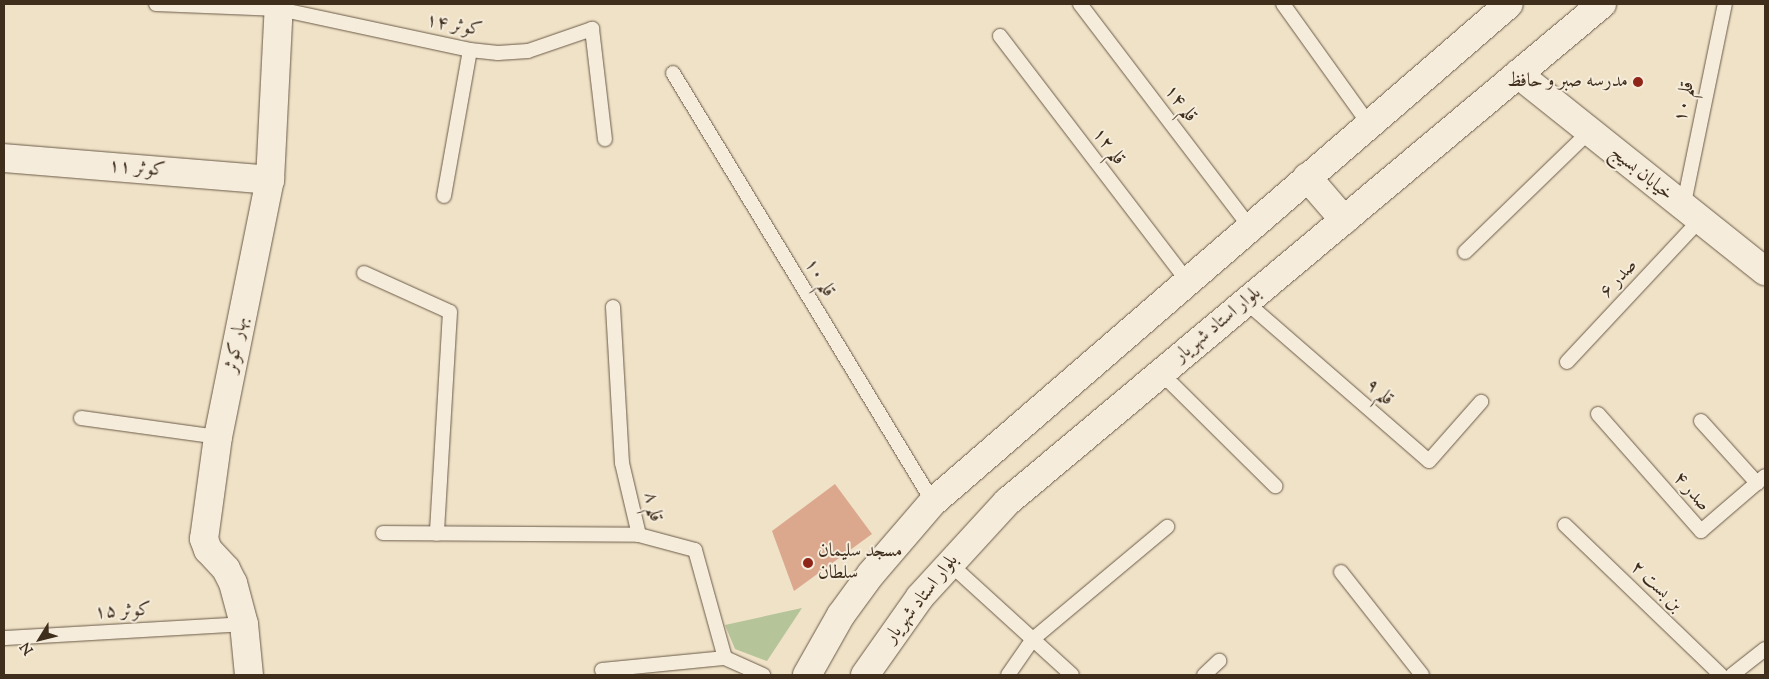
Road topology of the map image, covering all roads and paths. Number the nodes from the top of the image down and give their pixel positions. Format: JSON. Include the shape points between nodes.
{"nodes":[{"id":1,"x":156,"y":4,"type":"edge"},
{"id":2,"x":1080,"y":4,"type":"edge"},
{"id":3,"x":1283,"y":4,"type":"edge"},
{"id":4,"x":1509,"y":4,"type":"edge"},
{"id":5,"x":1602,"y":4,"type":"edge"},
{"id":6,"x":1725,"y":4,"type":"edge"},
{"id":7,"x":279,"y":6,"type":"edge"},
{"id":8,"x":1000,"y":36,"type":"dead end"},
{"id":9,"x":470,"y":50,"type":"junction"},
{"id":10,"x":673,"y":73,"type":"dead end"},
{"id":11,"x":1518,"y":74,"type":"junction"},
{"id":12,"x":1369,"y":124,"type":"junction"},
{"id":13,"x":1589,"y":132,"type":"junction"},
{"id":14,"x":605,"y":139,"type":"dead end"},
{"id":15,"x":4,"y":158,"type":"edge"},
{"id":16,"x":1307,"y":177,"type":"junction"},
{"id":17,"x":270,"y":180,"type":"junction"},
{"id":18,"x":444,"y":196,"type":"dead end"},
{"id":19,"x":1691,"y":215,"type":"junction"},
{"id":20,"x":1344,"y":220,"type":"junction"},
{"id":21,"x":1250,"y":227,"type":"junction"},
{"id":22,"x":1465,"y":252,"type":"dead end"},
{"id":23,"x":1765,"y":271,"type":"edge"},
{"id":24,"x":364,"y":274,"type":"dead end"},
{"id":25,"x":1187,"y":281,"type":"junction"},
{"id":26,"x":1246,"y":302,"type":"junction"},
{"id":27,"x":613,"y":307,"type":"dead end"},
{"id":28,"x":1567,"y":362,"type":"dead end"},
{"id":29,"x":1161,"y":372,"type":"junction"},
{"id":30,"x":1481,"y":402,"type":"dead end"},
{"id":31,"x":1598,"y":414,"type":"dead end"},
{"id":32,"x":82,"y":418,"type":"dead end"},
{"id":33,"x":1701,"y":421,"type":"dead end"},
{"id":34,"x":218,"y":438,"type":"junction"},
{"id":35,"x":1761,"y":480,"type":"edge"},
{"id":36,"x":1275,"y":486,"type":"dead end"},
{"id":37,"x":933,"y":502,"type":"junction"},
{"id":38,"x":1565,"y":525,"type":"dead end"},
{"id":39,"x":1167,"y":527,"type":"dead end"},
{"id":40,"x":383,"y":533,"type":"dead end"},
{"id":41,"x":437,"y":534,"type":"junction"},
{"id":42,"x":639,"y":535,"type":"junction"},
{"id":43,"x":949,"y":563,"type":"junction"},
{"id":44,"x":1341,"y":572,"type":"dead end"},
{"id":45,"x":244,"y":624,"type":"junction"},
{"id":46,"x":4,"y":638,"type":"edge"},
{"id":47,"x":1033,"y":639,"type":"junction"},
{"id":48,"x":1765,"y":649,"type":"edge"},
{"id":49,"x":725,"y":658,"type":"junction"},
{"id":50,"x":1219,"y":661,"type":"dead end"},
{"id":51,"x":602,"y":670,"type":"dead end"},
{"id":52,"x":249,"y":675,"type":"edge"},
{"id":53,"x":763,"y":675,"type":"edge"},
{"id":54,"x":807,"y":675,"type":"edge"},
{"id":55,"x":865,"y":675,"type":"edge"},
{"id":56,"x":1008,"y":675,"type":"edge"},
{"id":57,"x":1072,"y":675,"type":"edge"},
{"id":58,"x":1204,"y":675,"type":"edge"},
{"id":59,"x":1422,"y":675,"type":"edge"},
{"id":60,"x":1721,"y":675,"type":"edge"},
{"id":61,"x":1732,"y":675,"type":"edge"}],
"edges":[{"from":1,"to":7,"type":"lane","name":"کوثر ۱۴"},
{"from":2,"to":21,"type":"lane","name":"قلم ۱۴"},
{"from":3,"to":12,"type":"lane"},
{"from":4,"to":12,"type":"main road"},
{"from":5,"to":11,"type":"main road","name":"بلوار استاد شهریار"},
{"from":6,"to":19,"type":"lane","name":"قلم ۱۰"},
{"from":7,"to":9,"type":"lane","name":"کوثر ۱۴"},
{"from":7,"to":17,"type":"main road","name":"بهار کوثر"},
{"from":8,"to":25,"type":"lane","name":"قلم ۱۲"},
{"from":9,"to":14,"type":"lane","name":"کوثر ۱۴","via":[[528,51],[592,29]]},
{"from":9,"to":18,"type":"lane"},
{"from":10,"to":37,"type":"lane","name":"قلم ۱۰"},
{"from":11,"to":13,"type":"main road","name":"خیابان بسیج"},
{"from":11,"to":20,"type":"main road","name":"بلوار استاد شهریار"},
{"from":12,"to":16,"type":"main road"},
{"from":13,"to":19,"type":"main road","name":"خیابان بسیج"},
{"from":13,"to":22,"type":"lane"},
{"from":15,"to":17,"type":"main road","name":"کوثر ۱۱"},
{"from":16,"to":20,"type":"main road"},
{"from":16,"to":21,"type":"main road"},
{"from":17,"to":34,"type":"main road","name":"بهار کوثر"},
{"from":19,"to":23,"type":"main road","name":"خیابان بسیج"},
{"from":19,"to":28,"type":"lane","name":"صدر ۶"},
{"from":20,"to":26,"type":"main road","name":"بلوار استاد شهریار"},
{"from":21,"to":25,"type":"main road"},
{"from":24,"to":41,"type":"lane","via":[[450,312]]},
{"from":25,"to":37,"type":"main road"},
{"from":26,"to":29,"type":"main road","name":"بلوار استاد شهریار"},
{"from":26,"to":30,"type":"lane","name":"قلم ۹","via":[[1428,461]]},
{"from":27,"to":42,"type":"lane","name":"قلم ۸","via":[[622,463]]},
{"from":29,"to":36,"type":"lane"},
{"from":29,"to":43,"type":"main road","name":"بلوار استاد شهریار","via":[[1007,502]]},
{"from":31,"to":35,"type":"lane","name":"صدر ۴","via":[[1701,531]]},
{"from":32,"to":34,"type":"lane"},
{"from":33,"to":35,"type":"lane"},
{"from":34,"to":45,"type":"main road","name":"بهار کوثر","via":[[204,539],[208,550],[226,569],[233,583]]},
{"from":37,"to":54,"type":"main road","via":[[861,588]]},
{"from":38,"to":60,"type":"lane","name":"بن بست ۲"},
{"from":39,"to":47,"type":"lane"},
{"from":40,"to":41,"type":"lane"},
{"from":41,"to":42,"type":"lane"},
{"from":42,"to":49,"type":"lane","name":"قلم ۸","via":[[695,550]]},
{"from":43,"to":47,"type":"lane"},
{"from":43,"to":55,"type":"main road","name":"بلوار استاد شهریار","via":[[896,628]]},
{"from":44,"to":59,"type":"lane"},
{"from":45,"to":46,"type":"lane","name":"کوثر ۱۵"},
{"from":45,"to":52,"type":"main road","name":"بهار کوثر"},
{"from":47,"to":56,"type":"lane"},
{"from":47,"to":57,"type":"lane"},
{"from":48,"to":61,"type":"lane"},
{"from":49,"to":51,"type":"lane"},
{"from":49,"to":53,"type":"lane"},
{"from":50,"to":58,"type":"lane"}]}
